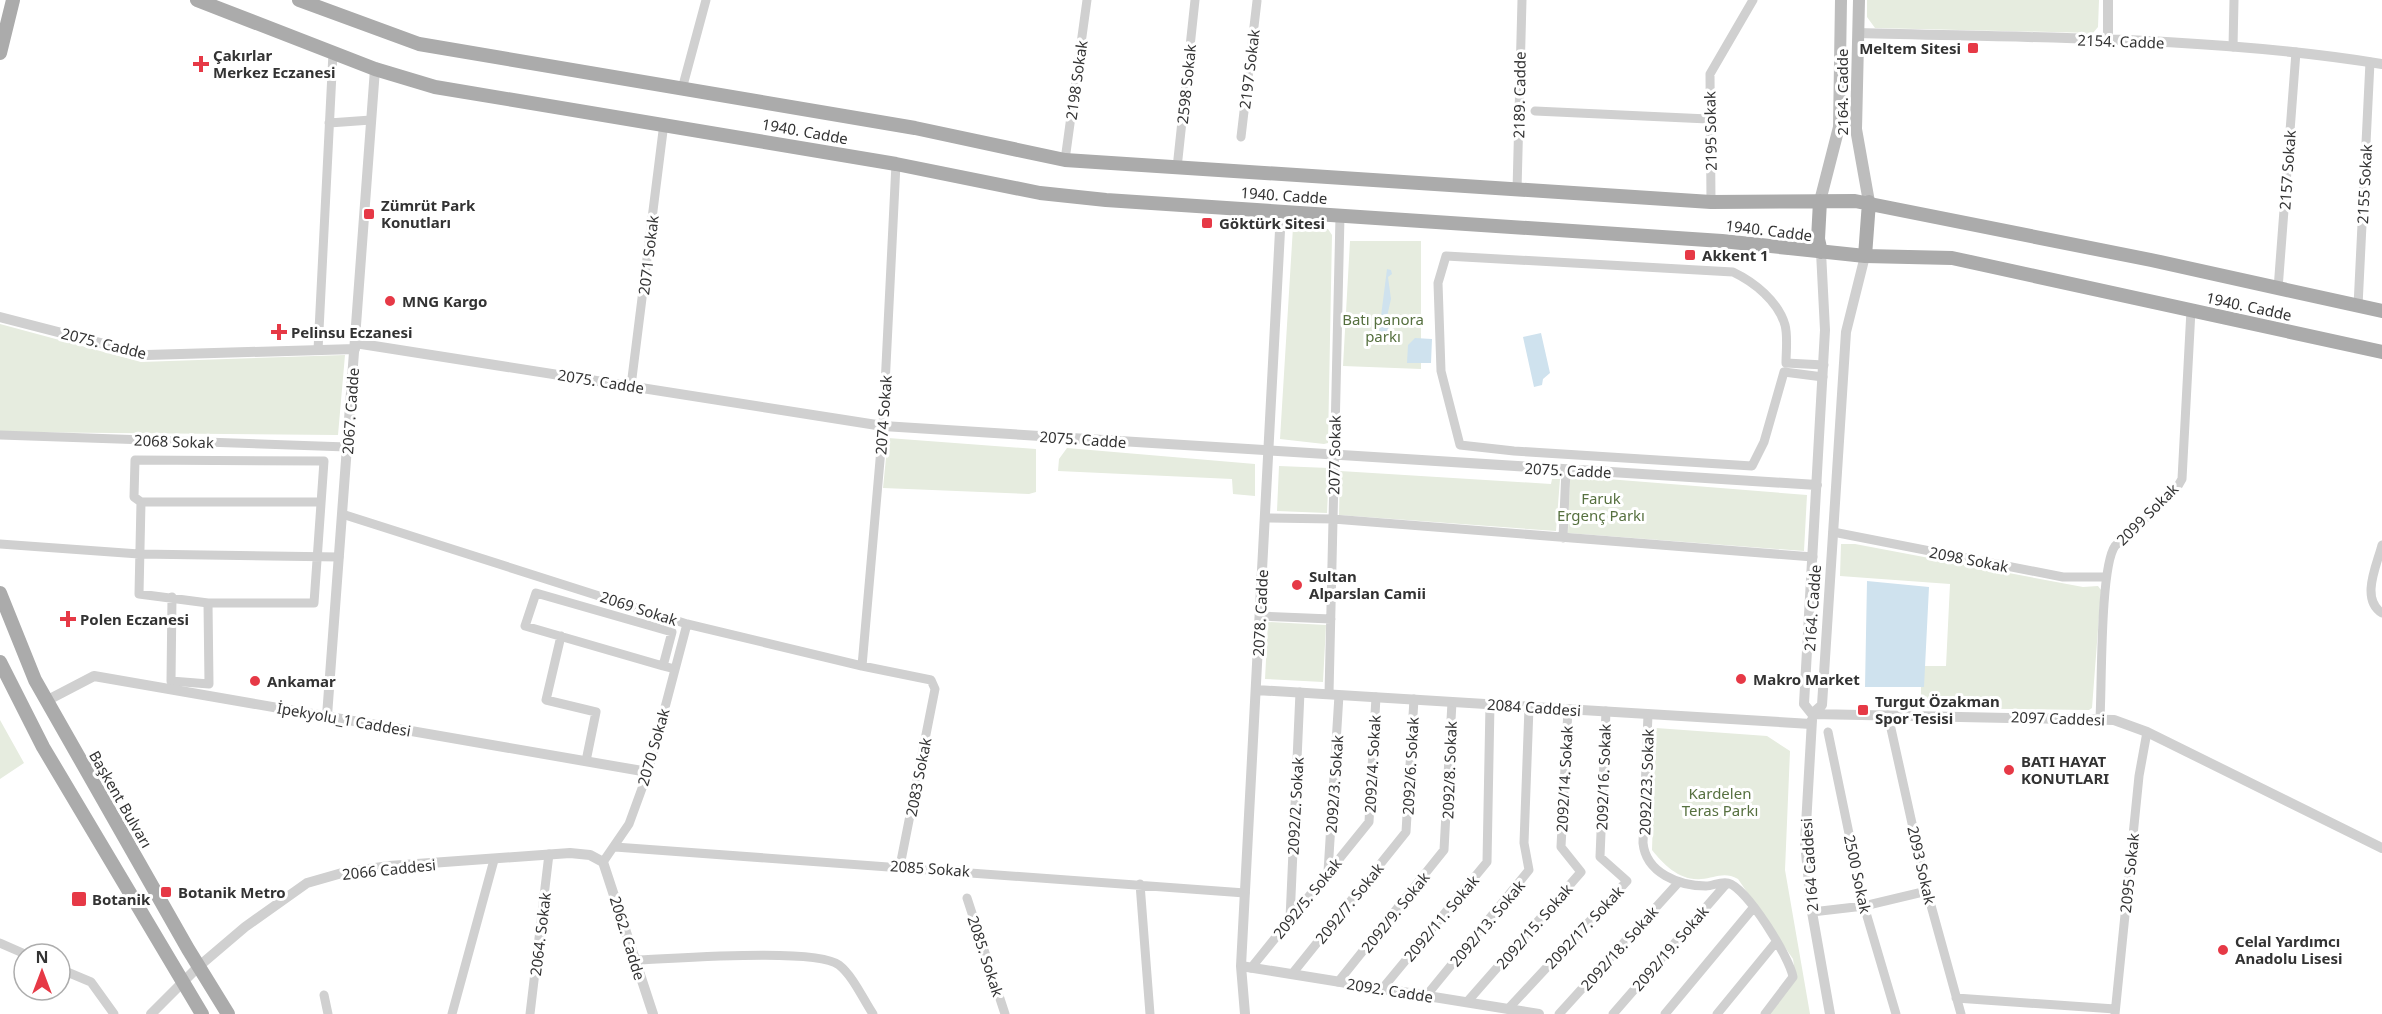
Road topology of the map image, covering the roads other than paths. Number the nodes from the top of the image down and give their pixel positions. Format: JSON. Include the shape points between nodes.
{"nodes":[{"id":1,"x":13,"y":0,"type":"edge"},
{"id":2,"x":197,"y":0,"type":"edge"},
{"id":3,"x":299,"y":0,"type":"edge"},
{"id":4,"x":706,"y":0,"type":"edge"},
{"id":5,"x":1087,"y":0,"type":"edge"},
{"id":6,"x":1194,"y":0,"type":"edge"},
{"id":7,"x":1256,"y":0,"type":"edge"},
{"id":8,"x":1522,"y":0,"type":"edge"},
{"id":9,"x":1753,"y":0,"type":"edge"},
{"id":10,"x":1841,"y":0,"type":"edge"},
{"id":11,"x":1859,"y":0,"type":"edge"},
{"id":12,"x":2108,"y":0,"type":"edge"},
{"id":13,"x":2234,"y":0,"type":"edge"},
{"id":14,"x":1858,"y":33,"type":"junction"},
{"id":15,"x":2108,"y":41,"type":"junction"},
{"id":16,"x":2233,"y":47,"type":"junction"},
{"id":17,"x":2296,"y":52,"type":"junction"},
{"id":18,"x":0,"y":53,"type":"edge"},
{"id":19,"x":333,"y":53,"type":"junction"},
{"id":20,"x":2376,"y":63,"type":"edge"},
{"id":21,"x":375,"y":69,"type":"junction"},
{"id":22,"x":682,"y":89,"type":"junction"},
{"id":23,"x":1535,"y":111,"type":"dead end"},
{"id":24,"x":1708,"y":119,"type":"junction"},
{"id":25,"x":371,"y":120,"type":"junction"},
{"id":26,"x":329,"y":123,"type":"junction"},
{"id":27,"x":664,"y":123,"type":"junction"},
{"id":28,"x":1241,"y":137,"type":"dead end"},
{"id":29,"x":1065,"y":160,"type":"junction"},
{"id":30,"x":896,"y":164,"type":"junction"},
{"id":31,"x":1177,"y":168,"type":"junction"},
{"id":32,"x":1517,"y":190,"type":"junction"},
{"id":33,"x":1820,"y":201,"type":"junction"},
{"id":34,"x":1711,"y":202,"type":"junction"},
{"id":35,"x":1869,"y":202,"type":"junction"},
{"id":36,"x":1281,"y":212,"type":"junction"},
{"id":37,"x":1340,"y":216,"type":"junction"},
{"id":38,"x":1821,"y":252,"type":"junction"},
{"id":39,"x":1865,"y":256,"type":"junction"},
{"id":40,"x":2278,"y":289,"type":"junction"},
{"id":41,"x":2358,"y":306,"type":"junction"},
{"id":42,"x":2191,"y":310,"type":"junction"},
{"id":43,"x":2382,"y":311,"type":"edge"},
{"id":44,"x":0,"y":317,"type":"edge"},
{"id":45,"x":355,"y":346,"type":"junction"},
{"id":46,"x":318,"y":350,"type":"junction"},
{"id":47,"x":2382,"y":352,"type":"edge"},
{"id":48,"x":1785,"y":368,"type":"junction"},
{"id":49,"x":1824,"y":371,"type":"junction"},
{"id":50,"x":631,"y":386,"type":"junction"},
{"id":51,"x":883,"y":426,"type":"junction"},
{"id":52,"x":0,"y":435,"type":"edge"},
{"id":53,"x":347,"y":447,"type":"junction"},
{"id":54,"x":1269,"y":451,"type":"junction"},
{"id":55,"x":1334,"y":456,"type":"junction"},
{"id":56,"x":1566,"y":470,"type":"junction"},
{"id":57,"x":1817,"y":485,"type":"junction"},
{"id":58,"x":141,"y":502,"type":"junction"},
{"id":59,"x":321,"y":502,"type":"junction"},
{"id":60,"x":342,"y":514,"type":"junction"},
{"id":61,"x":1265,"y":518,"type":"junction"},
{"id":62,"x":1333,"y":519,"type":"junction"},
{"id":63,"x":1833,"y":532,"type":"junction"},
{"id":64,"x":1563,"y":537,"type":"junction"},
{"id":65,"x":0,"y":544,"type":"edge"},
{"id":66,"x":2382,"y":545,"type":"edge"},
{"id":67,"x":139,"y":554,"type":"junction"},
{"id":68,"x":317,"y":557,"type":"junction"},
{"id":69,"x":339,"y":557,"type":"junction"},
{"id":70,"x":1812,"y":557,"type":"junction"},
{"id":71,"x":2106,"y":577,"type":"junction"},
{"id":72,"x":0,"y":593,"type":"edge"},
{"id":73,"x":172,"y":597,"type":"junction"},
{"id":74,"x":208,"y":603,"type":"junction"},
{"id":75,"x":2382,"y":613,"type":"edge"},
{"id":76,"x":1260,"y":616,"type":"junction"},
{"id":77,"x":1330,"y":619,"type":"junction"},
{"id":78,"x":687,"y":624,"type":"junction"},
{"id":79,"x":561,"y":636,"type":"junction"},
{"id":80,"x":0,"y":662,"type":"edge"},
{"id":81,"x":663,"y":666,"type":"junction"},
{"id":82,"x":862,"y":666,"type":"junction"},
{"id":83,"x":675,"y":669,"type":"junction"},
{"id":84,"x":935,"y":689,"type":"joint"},
{"id":85,"x":1256,"y":690,"type":"junction"},
{"id":86,"x":1300,"y":692,"type":"junction"},
{"id":87,"x":1334,"y":694,"type":"junction"},
{"id":88,"x":1376,"y":697,"type":"junction"},
{"id":89,"x":1414,"y":699,"type":"junction"},
{"id":90,"x":46,"y":700,"type":"junction"},
{"id":91,"x":1452,"y":702,"type":"junction"},
{"id":92,"x":1490,"y":704,"type":"junction"},
{"id":93,"x":1529,"y":706,"type":"junction"},
{"id":94,"x":1568,"y":709,"type":"junction"},
{"id":95,"x":1606,"y":711,"type":"junction"},
{"id":96,"x":1648,"y":714,"type":"junction"},
{"id":97,"x":1888,"y":715,"type":"junction"},
{"id":98,"x":327,"y":716,"type":"junction"},
{"id":99,"x":2100,"y":718,"type":"junction"},
{"id":100,"x":1812,"y":719,"type":"junction"},
{"id":101,"x":1827,"y":732,"type":"dead end"},
{"id":102,"x":2147,"y":732,"type":"junction"},
{"id":103,"x":586,"y":761,"type":"junction"},
{"id":104,"x":648,"y":772,"type":"junction"},
{"id":105,"x":1364,"y":829,"type":"joint"},
{"id":106,"x":1406,"y":832,"type":"joint"},
{"id":107,"x":1446,"y":839,"type":"joint"},
{"id":108,"x":1601,"y":843,"type":"joint"},
{"id":109,"x":615,"y":847,"type":"junction"},
{"id":110,"x":2382,"y":848,"type":"edge"},
{"id":111,"x":1562,"y":850,"type":"joint"},
{"id":112,"x":549,"y":854,"type":"junction"},
{"id":113,"x":494,"y":860,"type":"junction"},
{"id":114,"x":603,"y":862,"type":"junction"},
{"id":115,"x":900,"y":866,"type":"junction"},
{"id":116,"x":1328,"y":873,"type":"junction"},
{"id":117,"x":1678,"y":883,"type":"junction"},
{"id":118,"x":1727,"y":883,"type":"junction"},
{"id":119,"x":1140,"y":884,"type":"junction"},
{"id":120,"x":1927,"y":891,"type":"junction"},
{"id":121,"x":1245,"y":893,"type":"junction"},
{"id":122,"x":967,"y":898,"type":"dead end"},
{"id":123,"x":1864,"y":906,"type":"junction"},
{"id":124,"x":1754,"y":907,"type":"junction"},
{"id":125,"x":1812,"y":912,"type":"junction"},
{"id":126,"x":1290,"y":919,"type":"junction"},
{"id":127,"x":1776,"y":942,"type":"junction"},
{"id":128,"x":634,"y":960,"type":"junction"},
{"id":129,"x":198,"y":967,"type":"junction"},
{"id":130,"x":1246,"y":967,"type":"junction"},
{"id":131,"x":72,"y":974,"type":"edge"},
{"id":132,"x":1292,"y":974,"type":"junction"},
{"id":133,"x":1338,"y":982,"type":"junction"},
{"id":134,"x":182,"y":983,"type":"junction"},
{"id":135,"x":1382,"y":989,"type":"junction"},
{"id":136,"x":324,"y":995,"type":"dead end"},
{"id":137,"x":1426,"y":996,"type":"junction"},
{"id":138,"x":1956,"y":998,"type":"junction"},
{"id":139,"x":1467,"y":1002,"type":"junction"},
{"id":140,"x":1508,"y":1009,"type":"junction"},
{"id":141,"x":2115,"y":1012,"type":"edge"},
{"id":142,"x":114,"y":1014,"type":"edge"},
{"id":143,"x":151,"y":1014,"type":"edge"},
{"id":144,"x":202,"y":1014,"type":"edge"},
{"id":145,"x":228,"y":1014,"type":"edge"},
{"id":146,"x":328,"y":1014,"type":"edge"},
{"id":147,"x":452,"y":1014,"type":"edge"},
{"id":148,"x":530,"y":1014,"type":"edge"},
{"id":149,"x":653,"y":1014,"type":"edge"},
{"id":150,"x":873,"y":1014,"type":"edge"},
{"id":151,"x":1005,"y":1014,"type":"edge"},
{"id":152,"x":1150,"y":1014,"type":"edge"},
{"id":153,"x":1245,"y":1014,"type":"edge"},
{"id":154,"x":1539,"y":1014,"type":"edge"},
{"id":155,"x":1559,"y":1014,"type":"edge"},
{"id":156,"x":1613,"y":1014,"type":"edge"},
{"id":157,"x":1665,"y":1014,"type":"edge"},
{"id":158,"x":1717,"y":1014,"type":"edge"},
{"id":159,"x":1765,"y":1014,"type":"edge"},
{"id":160,"x":1830,"y":1014,"type":"edge"},
{"id":161,"x":1896,"y":1014,"type":"edge"},
{"id":162,"x":1960,"y":1014,"type":"edge"}],
"edges":[{"from":1,"to":18,"type":"main road"},
{"from":2,"to":19,"type":"main road","name":"1940. Cadde"},
{"from":3,"to":22,"type":"main road","name":"1940. Cadde","via":[[419,44]]},
{"from":4,"to":22,"type":"street"},
{"from":5,"to":29,"type":"street","name":"2198 Sokak"},
{"from":6,"to":31,"type":"street","name":"2598 Sokak"},
{"from":7,"to":28,"type":"street","name":"2197 Sokak"},
{"from":8,"to":32,"type":"street","name":"2189. Cadde"},
{"from":9,"to":24,"type":"street","name":"2195 Sokak","via":[[1710,74]]},
{"from":10,"to":33,"type":"main road","name":"2164. Cadde","via":[[1839,127]]},
{"from":11,"to":14,"type":"main road","name":"2164. Cadde"},
{"from":12,"to":15,"type":"street"},
{"from":13,"to":16,"type":"street"},
{"from":14,"to":15,"type":"street","name":"2154. Cadde"},
{"from":14,"to":35,"type":"main road","name":"2164. Cadde","via":[[1856,129]]},
{"from":15,"to":16,"type":"street","name":"2154. Cadde"},
{"from":16,"to":17,"type":"street","name":"2154. Cadde"},
{"from":17,"to":20,"type":"street","name":"2154. Cadde"},
{"from":17,"to":40,"type":"street","name":"2157 Sokak"},
{"from":19,"to":21,"type":"main road","name":"1940. Cadde"},
{"from":19,"to":26,"type":"street"},
{"from":20,"to":41,"type":"street","name":"2155 Sokak"},
{"from":21,"to":25,"type":"street","name":"2067. Cadde"},
{"from":21,"to":27,"type":"main road","name":"1940. Cadde","via":[[435,87]]},
{"from":22,"to":29,"type":"main road","name":"1940. Cadde","via":[[915,128]]},
{"from":23,"to":24,"type":"street"},
{"from":24,"to":34,"type":"street","name":"2195 Sokak"},
{"from":25,"to":26,"type":"street"},
{"from":25,"to":45,"type":"street","name":"2067. Cadde"},
{"from":26,"to":46,"type":"street"},
{"from":27,"to":30,"type":"main road","name":"1940. Cadde"},
{"from":27,"to":50,"type":"street","name":"2071 Sokak"},
{"from":29,"to":31,"type":"main road","name":"1940. Cadde"},
{"from":30,"to":36,"type":"main road","name":"1940. Cadde","via":[[1072,198]]},
{"from":30,"to":51,"type":"street","name":"2074 Sokak"},
{"from":31,"to":32,"type":"main road","name":"1940. Cadde"},
{"from":32,"to":34,"type":"main road","name":"1940. Cadde"},
{"from":33,"to":34,"type":"main road","name":"1940. Cadde"},
{"from":33,"to":35,"type":"main road","name":"1940. Cadde"},
{"from":33,"to":38,"type":"main road","name":"2164. Cadde"},
{"from":35,"to":39,"type":"main road","name":"2164. Cadde"},
{"from":35,"to":40,"type":"main road","name":"1940. Cadde"},
{"from":36,"to":37,"type":"main road","name":"1940. Cadde"},
{"from":36,"to":54,"type":"street","name":"2078. Cadde"},
{"from":37,"to":38,"type":"main road","name":"1940. Cadde","via":[[1722,241]]},
{"from":37,"to":55,"type":"street","name":"2077 Sokak"},
{"from":38,"to":39,"type":"main road","name":"1940. Cadde"},
{"from":38,"to":49,"type":"street","name":"2164. Cadde"},
{"from":39,"to":42,"type":"main road","name":"1940. Cadde","via":[[1952,258]]},
{"from":39,"to":63,"type":"street","name":"2164. Cadde","via":[[1846,332]]},
{"from":40,"to":41,"type":"main road","name":"1940. Cadde"},
{"from":41,"to":43,"type":"main road","name":"1940. Cadde"},
{"from":42,"to":47,"type":"main road","name":"1940. Cadde"},
{"from":42,"to":71,"type":"street","name":"2099 Sokak","via":[[2181,478],[2175,491],[2113,549]]},
{"from":44,"to":46,"type":"street","name":"2075. Cadde","via":[[147,355]]},
{"from":45,"to":46,"type":"street","name":"2075. Cadde"},
{"from":45,"to":50,"type":"street","name":"2075. Cadde"},
{"from":45,"to":53,"type":"street","name":"2067. Cadde"},
{"from":48,"to":48,"type":"street","via":[[1785,326],[1776,307],[1750,280],[1733,272],[1446,256],[1438,283],[1441,371],[1460,445],[1752,466],[1764,442]]},
{"from":48,"to":49,"type":"street"},
{"from":49,"to":57,"type":"street","name":"2164. Cadde"},
{"from":50,"to":51,"type":"street","name":"2075. Cadde"},
{"from":51,"to":54,"type":"street","name":"2075. Cadde"},
{"from":51,"to":82,"type":"street","name":"2074 Sokak"},
{"from":52,"to":53,"type":"street","name":"2068 Sokak"},
{"from":53,"to":60,"type":"street","name":"2067. Cadde"},
{"from":54,"to":55,"type":"street","name":"2075. Cadde"},
{"from":54,"to":61,"type":"street","name":"2078. Cadde"},
{"from":55,"to":56,"type":"street","name":"2075. Cadde"},
{"from":55,"to":62,"type":"street","name":"2077 Sokak"},
{"from":56,"to":57,"type":"street","name":"2075. Cadde"},
{"from":56,"to":64,"type":"street"},
{"from":57,"to":70,"type":"street","name":"2164. Cadde"},
{"from":58,"to":59,"type":"street"},
{"from":58,"to":59,"type":"street","via":[[134,497],[135,460],[324,460]]},
{"from":58,"to":67,"type":"street"},
{"from":59,"to":68,"type":"street"},
{"from":60,"to":69,"type":"street","name":"2067. Cadde"},
{"from":60,"to":78,"type":"street","name":"2069 Sokak"},
{"from":61,"to":62,"type":"street"},
{"from":61,"to":76,"type":"street","name":"2078. Cadde"},
{"from":62,"to":64,"type":"street"},
{"from":62,"to":77,"type":"street","name":"2077 Sokak"},
{"from":63,"to":71,"type":"street","name":"2098 Sokak","via":[[2063,578]]},
{"from":63,"to":100,"type":"street","name":"2164. Cadde","via":[[1822,705]]},
{"from":64,"to":70,"type":"street"},
{"from":65,"to":67,"type":"street"},
{"from":66,"to":75,"type":"street","via":[[2370,592],[2372,603]]},
{"from":67,"to":68,"type":"street"},
{"from":67,"to":73,"type":"street","via":[[139,594]]},
{"from":68,"to":69,"type":"street"},
{"from":68,"to":74,"type":"street","via":[[314,603]]},
{"from":69,"to":98,"type":"street","name":"2067. Cadde"},
{"from":70,"to":100,"type":"street","name":"2164. Cadde","via":[[1804,704]]},
{"from":71,"to":99,"type":"street","name":"2099 Sokak"},
{"from":72,"to":90,"type":"main road","name":"Başkent Bulvarı"},
{"from":73,"to":74,"type":"street"},
{"from":73,"to":74,"type":"street","via":[[171,681],[209,684]]},
{"from":76,"to":77,"type":"street"},
{"from":76,"to":85,"type":"street","name":"2078. Cadde"},
{"from":77,"to":87,"type":"street","name":"2077 Sokak"},
{"from":78,"to":82,"type":"street","name":"2069 Sokak"},
{"from":78,"to":83,"type":"street","name":"2070 Sokak"},
{"from":79,"to":81,"type":"street"},
{"from":79,"to":81,"type":"street","via":[[525,626],[536,593],[672,632]]},
{"from":79,"to":103,"type":"street","via":[[546,700],[596,712]]},
{"from":80,"to":134,"type":"main road","via":[[43,747]]},
{"from":81,"to":83,"type":"street"},
{"from":82,"to":84,"type":"street","name":"2069 Sokak","via":[[932,680]]},
{"from":83,"to":104,"type":"street","name":"2070 Sokak"},
{"from":84,"to":115,"type":"street","name":"2083 Sokak"},
{"from":85,"to":86,"type":"street","name":"2084 Caddesi"},
{"from":85,"to":121,"type":"street","name":"2078. Cadde"},
{"from":86,"to":87,"type":"street","name":"2084 Caddesi"},
{"from":86,"to":126,"type":"street","name":"2092/2. Sokak"},
{"from":87,"to":88,"type":"street","name":"2084 Caddesi"},
{"from":87,"to":116,"type":"street","name":"2092/3. Sokak"},
{"from":88,"to":89,"type":"street","name":"2084 Caddesi"},
{"from":88,"to":105,"type":"street","name":"2092/4. Sokak","via":[[1371,815]]},
{"from":89,"to":91,"type":"street","name":"2084 Caddesi"},
{"from":89,"to":106,"type":"street","name":"2092/6. Sokak"},
{"from":90,"to":98,"type":"street","name":"İpekyolu_1 Caddesi","via":[[94,676]]},
{"from":90,"to":129,"type":"main road","name":"Başkent Bulvarı"},
{"from":91,"to":92,"type":"street","name":"2084 Caddesi"},
{"from":91,"to":107,"type":"street","name":"2092/8. Sokak"},
{"from":92,"to":93,"type":"street","name":"2084 Caddesi"},
{"from":92,"to":135,"type":"street","name":"2092/11. Sokak","via":[[1486,864]]},
{"from":93,"to":94,"type":"street","name":"2084 Caddesi"},
{"from":93,"to":137,"type":"street","name":"2092/13. Sokak","via":[[1524,843],[1529,864],[1527,875]]},
{"from":94,"to":95,"type":"street","name":"2084 Caddesi"},
{"from":94,"to":111,"type":"street","name":"2092/14. Sokak"},
{"from":95,"to":96,"type":"street","name":"2084 Caddesi"},
{"from":95,"to":108,"type":"street","name":"2092/16. Sokak"},
{"from":96,"to":100,"type":"street","name":"2084 Caddesi"},
{"from":96,"to":117,"type":"street","name":"2092/23. Sokak","via":[[1644,849],[1654,866]]},
{"from":97,"to":99,"type":"street","name":"2097 Caddesi"},
{"from":97,"to":100,"type":"street","name":"2097 Caddesi"},
{"from":97,"to":120,"type":"street","name":"2093 Sokak"},
{"from":98,"to":103,"type":"street","name":"İpekyolu_1 Caddesi"},
{"from":99,"to":102,"type":"street","name":"2097 Caddesi","via":[[2124,722]]},
{"from":100,"to":125,"type":"street","name":"2164 Caddesi","via":[[1805,843]]},
{"from":101,"to":123,"type":"street","name":"2500 Sokak"},
{"from":102,"to":110,"type":"street","name":"2097 Caddesi"},
{"from":102,"to":141,"type":"street","name":"2095 Sokak"},
{"from":103,"to":104,"type":"street","name":"İpekyolu_1 Caddesi"},
{"from":104,"to":109,"type":"street","name":"2070 Sokak","via":[[629,824]]},
{"from":105,"to":116,"type":"street","name":"2092/5. Sokak"},
{"from":106,"to":132,"type":"street","name":"2092/7. Sokak"},
{"from":107,"to":133,"type":"street","name":"2092/9. Sokak","via":[[1443,853]]},
{"from":108,"to":140,"type":"street","name":"2092/17. Sokak","via":[[1600,857],[1627,881]]},
{"from":109,"to":114,"type":"street","name":"2070 Sokak"},
{"from":109,"to":115,"type":"street","name":"2085 Sokak"},
{"from":111,"to":139,"type":"street","name":"2092/15. Sokak","via":[[1581,872]]},
{"from":112,"to":113,"type":"street","name":"2066 Caddesi"},
{"from":112,"to":114,"type":"street","name":"2066 Caddesi","via":[[578,853]]},
{"from":112,"to":148,"type":"street","name":"2064. Sokak"},
{"from":113,"to":129,"type":"street","name":"2066 Caddesi","via":[[389,866],[323,877],[307,883],[262,915]]},
{"from":113,"to":147,"type":"street"},
{"from":114,"to":128,"type":"street","name":"2062. Cadde"},
{"from":115,"to":119,"type":"street","name":"2085 Sokak"},
{"from":116,"to":126,"type":"street","name":"2092/5. Sokak"},
{"from":117,"to":118,"type":"street"},
{"from":117,"to":155,"type":"street","name":"2092/18. Sokak"},
{"from":118,"to":124,"type":"street"},
{"from":118,"to":156,"type":"street","name":"2092/19. Sokak"},
{"from":119,"to":121,"type":"street","name":"2085 Sokak"},
{"from":119,"to":152,"type":"street"},
{"from":120,"to":123,"type":"street"},
{"from":120,"to":138,"type":"street","name":"2093 Sokak"},
{"from":121,"to":130,"type":"street","name":"2078. Cadde"},
{"from":122,"to":151,"type":"street","name":"2085. Sokak"},
{"from":123,"to":125,"type":"street"},
{"from":123,"to":161,"type":"street","name":"2500 Sokak"},
{"from":124,"to":127,"type":"street"},
{"from":124,"to":157,"type":"street"},
{"from":125,"to":160,"type":"street","name":"2164 Caddesi"},
{"from":126,"to":130,"type":"street","name":"2092/5. Sokak"},
{"from":127,"to":158,"type":"street"},
{"from":127,"to":159,"type":"street","via":[[1793,977]]},
{"from":128,"to":149,"type":"street","name":"2062. Cadde"},
{"from":128,"to":150,"type":"street","via":[[821,958],[839,965]]},
{"from":129,"to":134,"type":"street","name":"2066 Caddesi"},
{"from":129,"to":145,"type":"main road","name":"Başkent Bulvarı"},
{"from":130,"to":132,"type":"street","name":"2092. Cadde"},
{"from":130,"to":153,"type":"street","name":"2078. Cadde"},
{"from":131,"to":142,"type":"street","via":[[91,982]]},
{"from":132,"to":133,"type":"street","name":"2092. Cadde"},
{"from":133,"to":135,"type":"street","name":"2092. Cadde"},
{"from":134,"to":143,"type":"street","name":"2066 Caddesi"},
{"from":134,"to":144,"type":"main road"},
{"from":135,"to":137,"type":"street","name":"2092. Cadde"},
{"from":136,"to":146,"type":"street"},
{"from":137,"to":139,"type":"street","name":"2092. Cadde"},
{"from":138,"to":141,"type":"street"},
{"from":138,"to":162,"type":"street","name":"2093 Sokak"},
{"from":139,"to":140,"type":"street","name":"2092. Cadde"},
{"from":140,"to":154,"type":"street","name":"2092. Cadde"}]}
